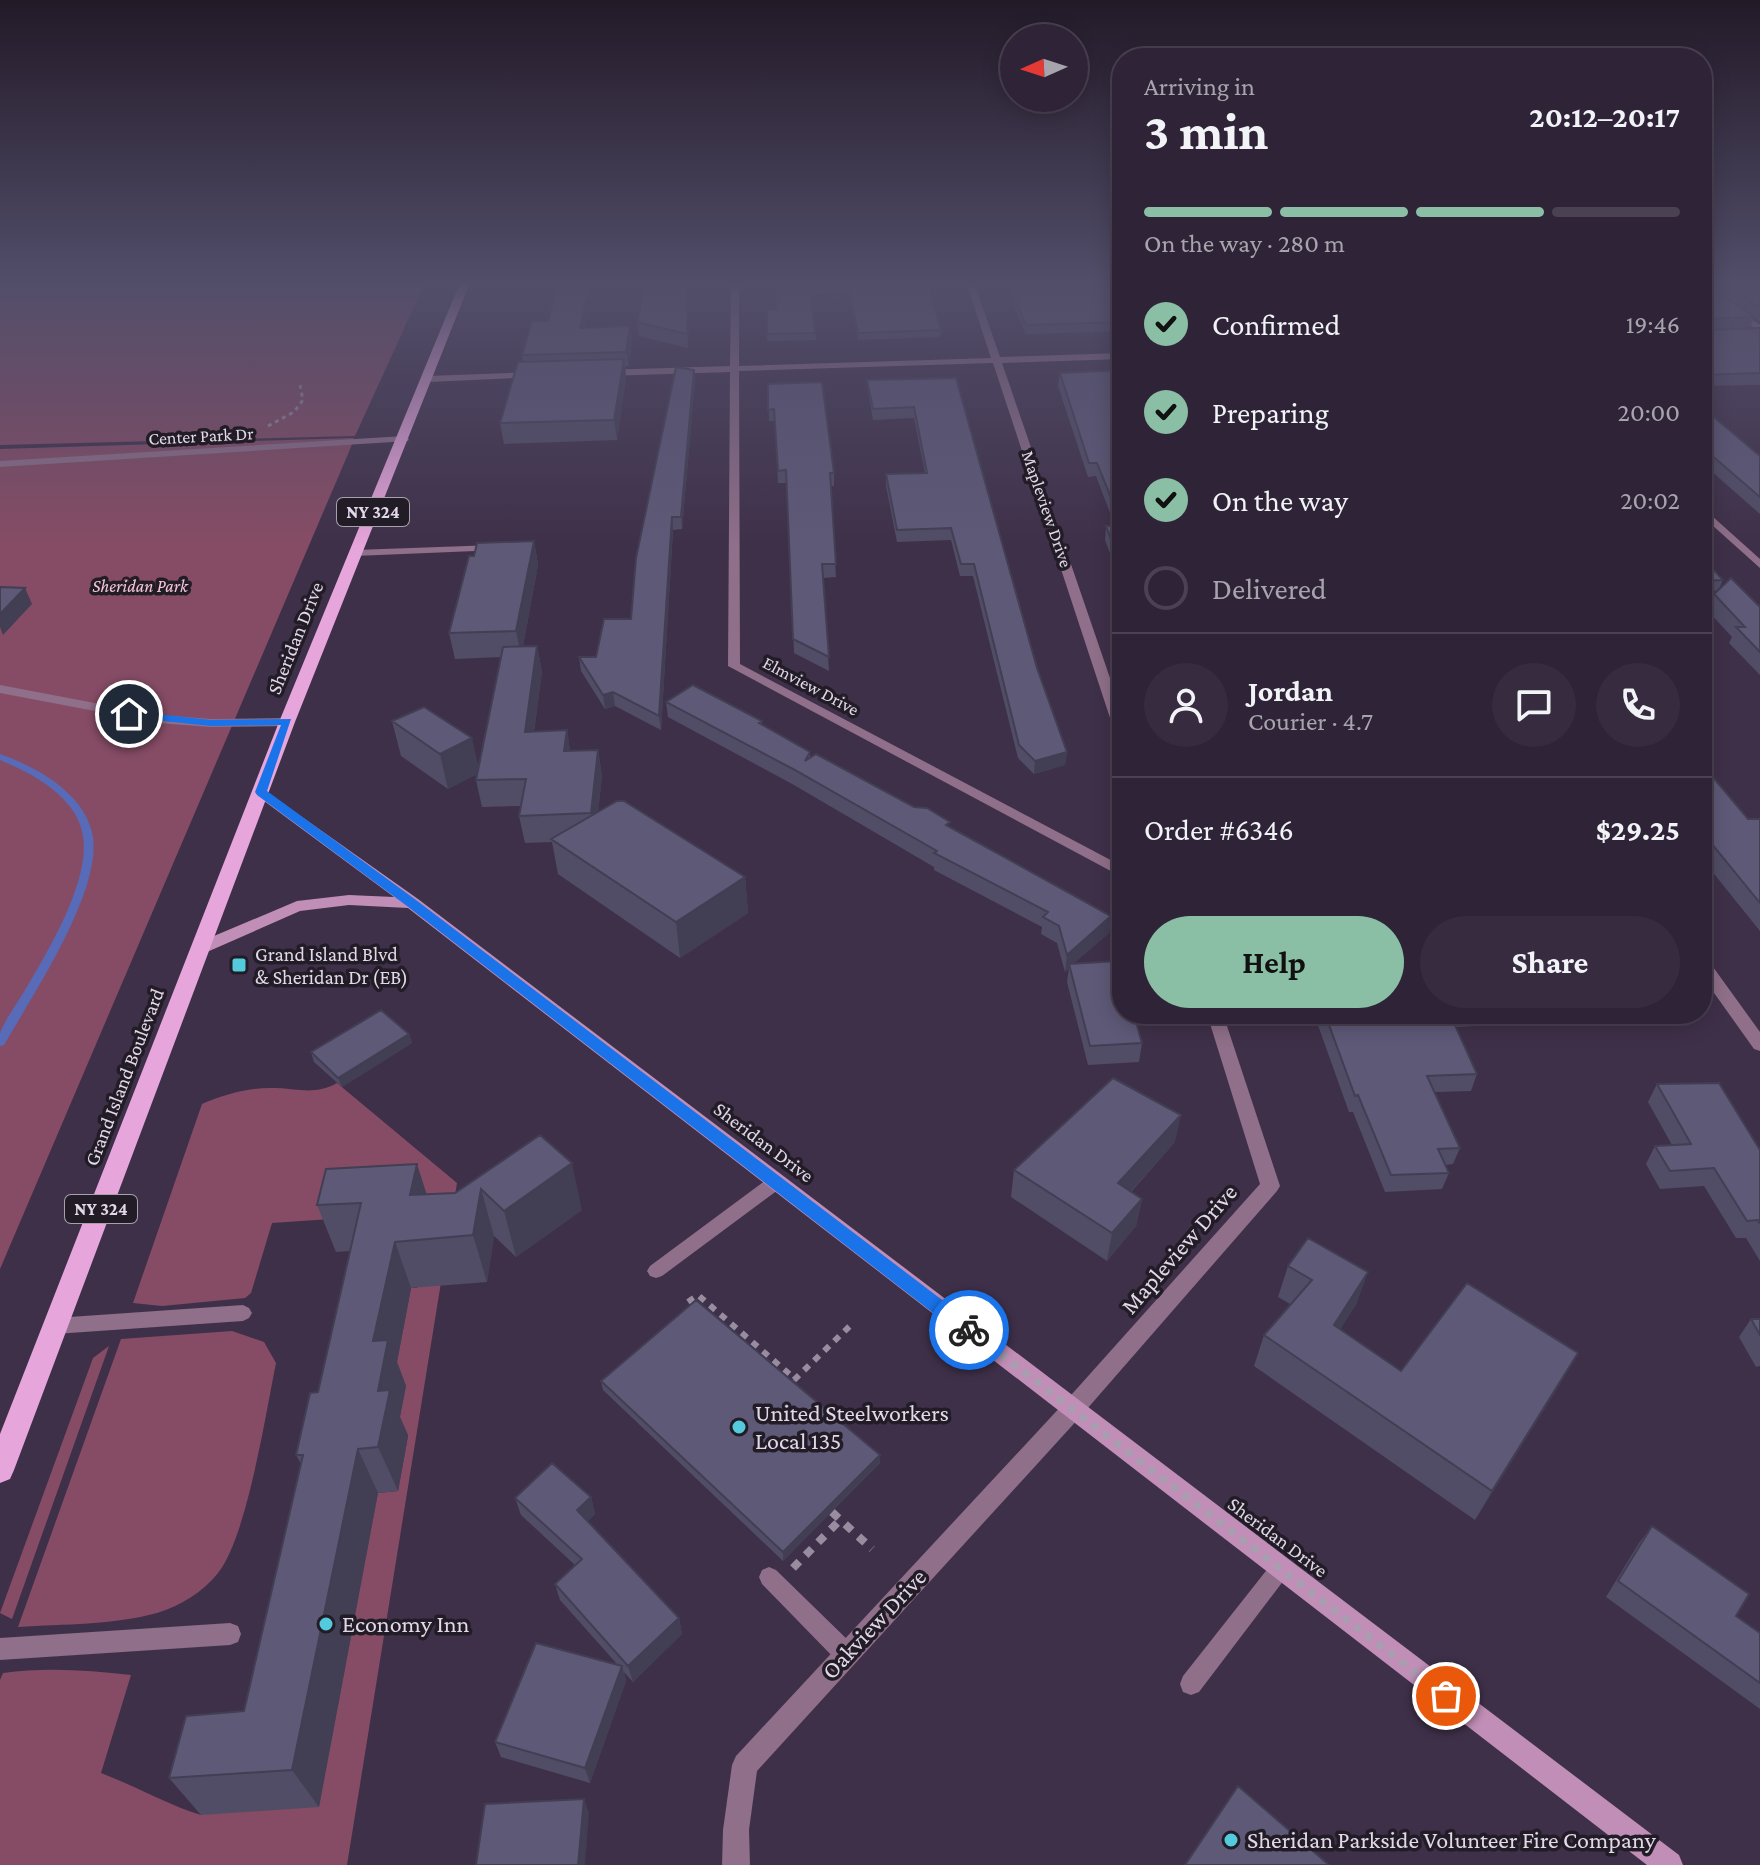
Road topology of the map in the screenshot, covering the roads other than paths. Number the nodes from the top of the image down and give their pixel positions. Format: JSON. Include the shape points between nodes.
{"nodes":[{"id":1,"x":431,"y":372,"type":"edge"},
{"id":2,"x":634,"y":372,"type":"edge"},
{"id":3,"x":736,"y":372,"type":"edge"},
{"id":4,"x":1001,"y":372,"type":"edge"},
{"id":5,"x":585,"y":374,"type":"edge"},
{"id":6,"x":539,"y":375,"type":"edge"},
{"id":7,"x":428,"y":379,"type":"junction"},
{"id":8,"x":404,"y":439,"type":"junction"},
{"id":9,"x":0,"y":464,"type":"edge"},
{"id":10,"x":1712,"y":519,"type":"edge"},
{"id":11,"x":500,"y":547,"type":"edge"},
{"id":12,"x":355,"y":553,"type":"junction"},
{"id":13,"x":1760,"y":565,"type":"edge"},
{"id":14,"x":0,"y":689,"type":"edge"},
{"id":15,"x":1112,"y":703,"type":"edge"},
{"id":16,"x":287,"y":722,"type":"junction"},
{"id":17,"x":261,"y":792,"type":"junction"},
{"id":18,"x":1112,"y":867,"type":"edge"},
{"id":19,"x":412,"y":903,"type":"junction"},
{"id":20,"x":201,"y":948,"type":"junction"},
{"id":21,"x":1712,"y":978,"type":"edge"},
{"id":22,"x":1218,"y":1024,"type":"edge"},
{"id":23,"x":1760,"y":1045,"type":"edge"},
{"id":24,"x":776,"y":1182,"type":"junction"},
{"id":25,"x":656,"y":1271,"type":"dead end"},
{"id":26,"x":243,"y":1313,"type":"dead end"},
{"id":27,"x":55,"y":1326,"type":"junction"},
{"id":28,"x":1072,"y":1410,"type":"junction"},
{"id":29,"x":0,"y":1470,"type":"edge"},
{"id":30,"x":1280,"y":1569,"type":"junction"},
{"id":31,"x":772,"y":1581,"type":"road end"},
{"id":32,"x":230,"y":1634,"type":"dead end"},
{"id":33,"x":0,"y":1649,"type":"edge"},
{"id":34,"x":846,"y":1654,"type":"junction"},
{"id":35,"x":1191,"y":1684,"type":"dead end"},
{"id":36,"x":736,"y":1865,"type":"edge"},
{"id":37,"x":1669,"y":1865,"type":"edge"}],
"edges":[{"from":1,"to":7,"type":"main road","name":"Sheridan Drive","number":"NY 324"},
{"from":2,"to":5,"type":"street"},
{"from":3,"to":18,"type":"street","name":"Elmview Drive","via":[[734,666]]},
{"from":4,"to":15,"type":"street","name":"Mapleview Drive"},
{"from":6,"to":7,"type":"street"},
{"from":7,"to":8,"type":"main road","name":"Sheridan Drive","number":"NY 324"},
{"from":8,"to":9,"type":"street","name":"Center Park Dr"},
{"from":8,"to":12,"type":"main road","name":"Sheridan Drive","number":"NY 324"},
{"from":10,"to":13,"type":"street"},
{"from":11,"to":12,"type":"lane"},
{"from":12,"to":16,"type":"main road","name":"Sheridan Drive","number":"NY 324"},
{"from":14,"to":16,"type":"street","via":[[158,719]]},
{"from":16,"to":17,"type":"main road","name":"Sheridan Drive","number":"NY 324"},
{"from":17,"to":19,"type":"main road","name":"Sheridan Drive"},
{"from":17,"to":20,"type":"main road","name":"Grand Island Boulevard","number":"NY 324"},
{"from":19,"to":20,"type":"main road","via":[[349,900],[297,906]]},
{"from":19,"to":24,"type":"main road","name":"Sheridan Drive"},
{"from":20,"to":27,"type":"main road","name":"Grand Island Boulevard","number":"NY 324"},
{"from":21,"to":23,"type":"street"},
{"from":22,"to":28,"type":"street","name":"Mapleview Drive","via":[[1270,1186]]},
{"from":24,"to":25,"type":"lane"},
{"from":24,"to":28,"type":"main road","name":"Sheridan Drive"},
{"from":26,"to":27,"type":"lane"},
{"from":27,"to":29,"type":"main road","name":"Grand Island Boulevard","number":"NY 324"},
{"from":28,"to":30,"type":"main road","name":"Sheridan Drive"},
{"from":28,"to":34,"type":"street","name":"Oakview Drive"},
{"from":30,"to":35,"type":"lane"},
{"from":30,"to":37,"type":"main road","name":"Sheridan Drive"},
{"from":31,"to":34,"type":"lane"},
{"from":32,"to":33,"type":"lane"},
{"from":34,"to":36,"type":"street","name":"Oakview Drive","via":[[745,1765]]}]}
